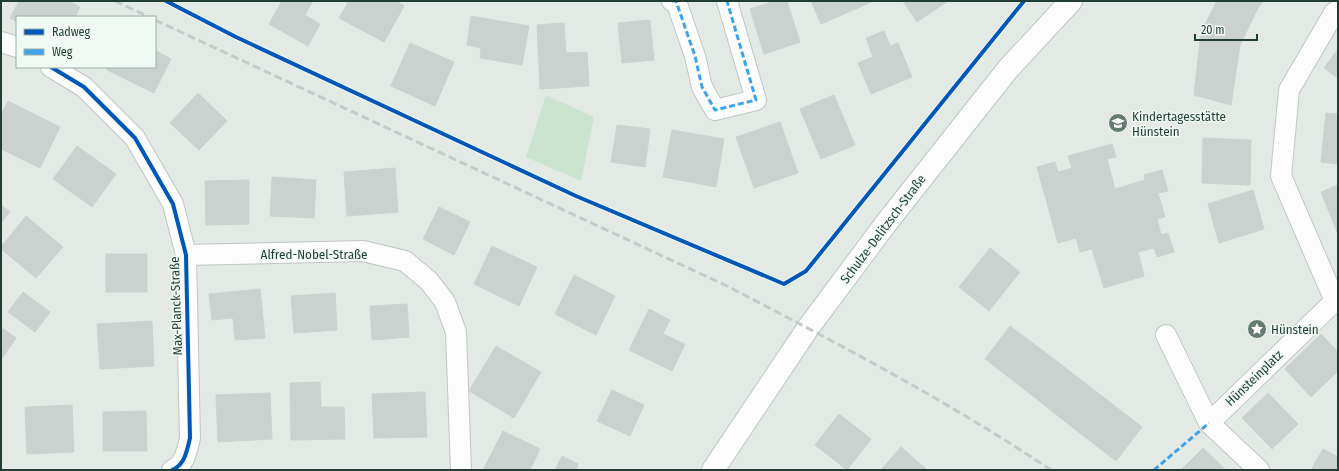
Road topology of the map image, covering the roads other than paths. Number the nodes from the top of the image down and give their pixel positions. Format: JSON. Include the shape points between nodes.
{"nodes":[{"id":1,"x":672,"y":1,"type":"edge"},
{"id":2,"x":677,"y":1,"type":"edge"},
{"id":3,"x":727,"y":1,"type":"edge"},
{"id":4,"x":1070,"y":1,"type":"edge"},
{"id":5,"x":1338,"y":10,"type":"edge"},
{"id":6,"x":1,"y":42,"type":"edge"},
{"id":7,"x":16,"y":47,"type":"edge"},
{"id":8,"x":53,"y":68,"type":"edge"},
{"id":9,"x":186,"y":255,"type":"junction"},
{"id":10,"x":1337,"y":301,"type":"edge"},
{"id":11,"x":1166,"y":335,"type":"dead end"},
{"id":12,"x":1208,"y":423,"type":"junction"},
{"id":13,"x":175,"y":469,"type":"edge"},
{"id":14,"x":461,"y":470,"type":"edge"},
{"id":15,"x":713,"y":470,"type":"edge"},
{"id":16,"x":1259,"y":470,"type":"edge"}],
"edges":[{"from":1,"to":2,"type":"street"},
{"from":2,"to":3,"type":"street","via":[[702,86],[716,110],[756,100]]},
{"from":4,"to":15,"type":"main road","name":"Schulze-Delitzsch-Straße","via":[[1008,69],[887,222],[808,328]]},
{"from":5,"to":10,"type":"street","via":[[1289,90],[1281,176]]},
{"from":6,"to":7,"type":"street"},
{"from":8,"to":9,"type":"street","name":"Max-Planck-Straße","via":[[84,87],[135,138],[173,204]]},
{"from":9,"to":13,"type":"street","name":"Max-Planck-Straße","via":[[190,438],[185,458]]},
{"from":9,"to":14,"type":"street","name":"Alfred-Nobel-Straße","via":[[362,251],[405,261],[429,281],[445,302],[456,332]]},
{"from":10,"to":12,"type":"street","name":"Hünsteinplatz"},
{"from":11,"to":12,"type":"street"},
{"from":12,"to":16,"type":"street"}]}
